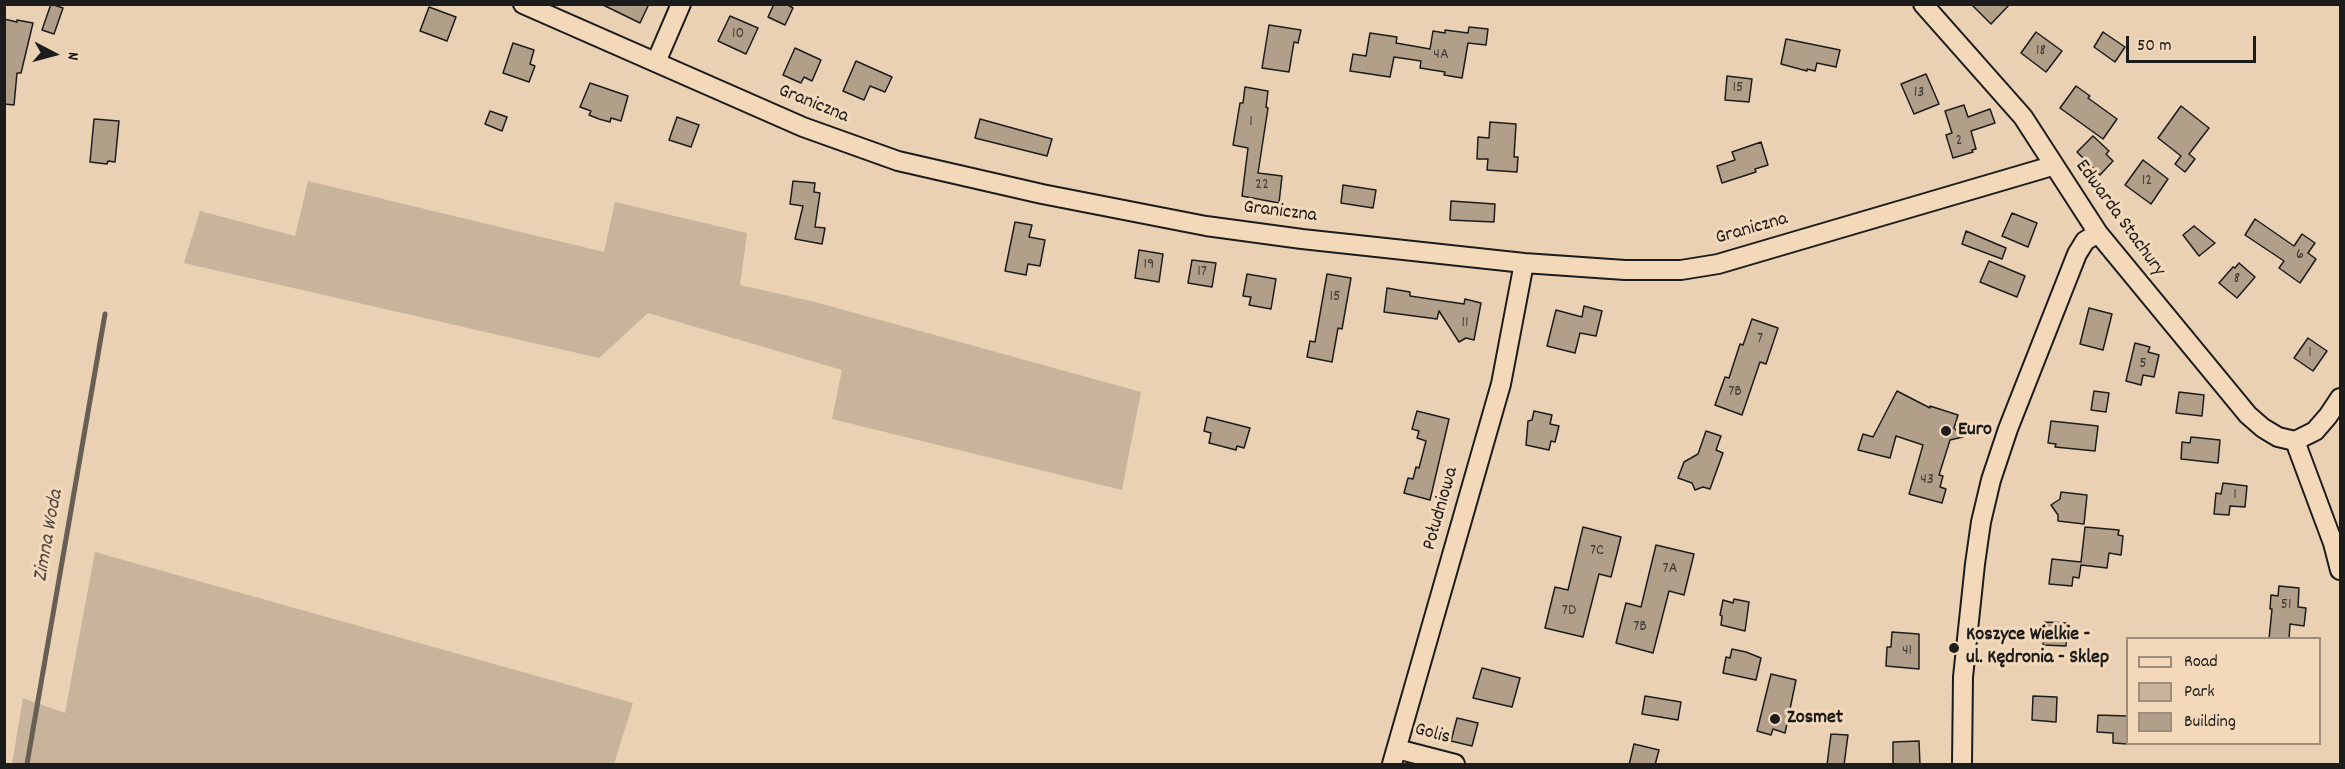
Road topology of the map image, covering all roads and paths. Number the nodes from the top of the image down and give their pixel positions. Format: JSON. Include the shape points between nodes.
{"nodes":[{"id":1,"x":523,"y":4,"type":"edge"},
{"id":2,"x":681,"y":4,"type":"edge"},
{"id":3,"x":1923,"y":4,"type":"edge"},
{"id":4,"x":656,"y":62,"type":"junction"},
{"id":5,"x":2052,"y":166,"type":"junction"},
{"id":6,"x":2098,"y":233,"type":"junction"},
{"id":7,"x":1524,"y":263,"type":"junction"},
{"id":8,"x":2340,"y":398,"type":"edge"},
{"id":9,"x":2295,"y":441,"type":"junction"},
{"id":10,"x":2337,"y":544,"type":"edge"},
{"id":11,"x":2340,"y":570,"type":"edge"},
{"id":12,"x":1395,"y":757,"type":"edge"},
{"id":13,"x":1455,"y":765,"type":"edge"},
{"id":14,"x":1962,"y":765,"type":"edge"}],
"edges":[{"from":1,"to":4,"type":"street","name":"Graniczna"},
{"from":2,"to":4,"type":"street"},
{"from":3,"to":5,"type":"street","name":"Edwarda Stachury","via":[[2023,117]]},
{"from":4,"to":7,"type":"street","name":"Graniczna","via":[[803,127],[897,161],[1206,226]]},
{"from":5,"to":6,"type":"street","name":"Edwarda Stachury"},
{"from":5,"to":7,"type":"street","name":"Graniczna","via":[[1718,264],[1681,270],[1625,270]]},
{"from":6,"to":9,"type":"street","name":"Edwarda Stachury","via":[[2248,415],[2278,437]]},
{"from":6,"to":14,"type":"street","via":[[2085,241],[2077,254],[1991,480],[1979,533],[1966,649]]},
{"from":7,"to":12,"type":"street","name":"Południowa","via":[[1501,384]]},
{"from":8,"to":9,"type":"street","via":[[2315,430]]},
{"from":9,"to":10,"type":"street"},
{"from":10,"to":11,"type":"street"},
{"from":12,"to":13,"type":"street","name":"Golis"}]}
